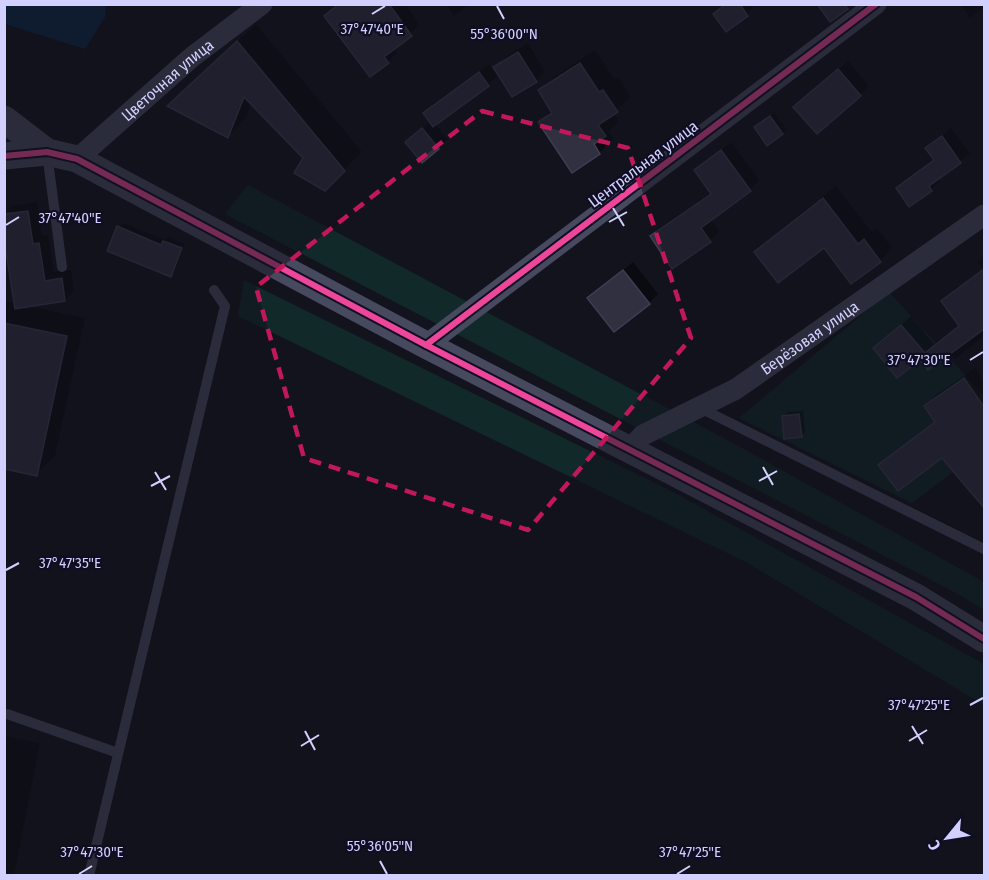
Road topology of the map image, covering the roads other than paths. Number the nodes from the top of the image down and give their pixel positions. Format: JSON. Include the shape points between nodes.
{"nodes":[{"id":1,"x":262,"y":4,"type":"edge"},
{"id":2,"x":876,"y":4,"type":"edge"},
{"id":3,"x":4,"y":119,"type":"edge"},
{"id":4,"x":47,"y":152,"type":"junction"},
{"id":5,"x":4,"y":156,"type":"edge"},
{"id":6,"x":77,"y":159,"type":"junction"},
{"id":7,"x":984,"y":215,"type":"edge"},
{"id":8,"x":62,"y":267,"type":"dead end"},
{"id":9,"x":214,"y":290,"type":"dead end"},
{"id":10,"x":426,"y":345,"type":"junction"},
{"id":11,"x":699,"y":407,"type":"junction"},
{"id":12,"x":629,"y":450,"type":"junction"},
{"id":13,"x":984,"y":549,"type":"edge"},
{"id":14,"x":984,"y":639,"type":"edge"},
{"id":15,"x":7,"y":714,"type":"dead end"},
{"id":16,"x":118,"y":753,"type":"junction"},
{"id":17,"x":88,"y":876,"type":"edge"}],
"edges":[{"from":1,"to":6,"type":"street","name":"Цветочная улица","via":[[192,57]]},
{"from":2,"to":10,"type":"street","name":"Центральная улица"},
{"from":3,"to":4,"type":"street"},
{"from":4,"to":5,"type":"street"},
{"from":4,"to":6,"type":"street"},
{"from":4,"to":8,"type":"lane"},
{"from":6,"to":10,"type":"street"},
{"from":7,"to":11,"type":"street","name":"Берёзовая улица","via":[[736,388]]},
{"from":9,"to":16,"type":"lane","via":[[225,306]]},
{"from":10,"to":12,"type":"street"},
{"from":11,"to":12,"type":"street","name":"Берёзовая улица","via":[[643,435]]},
{"from":11,"to":13,"type":"lane"},
{"from":12,"to":14,"type":"street","via":[[916,597]]},
{"from":15,"to":16,"type":"lane"},
{"from":16,"to":17,"type":"lane"}]}
